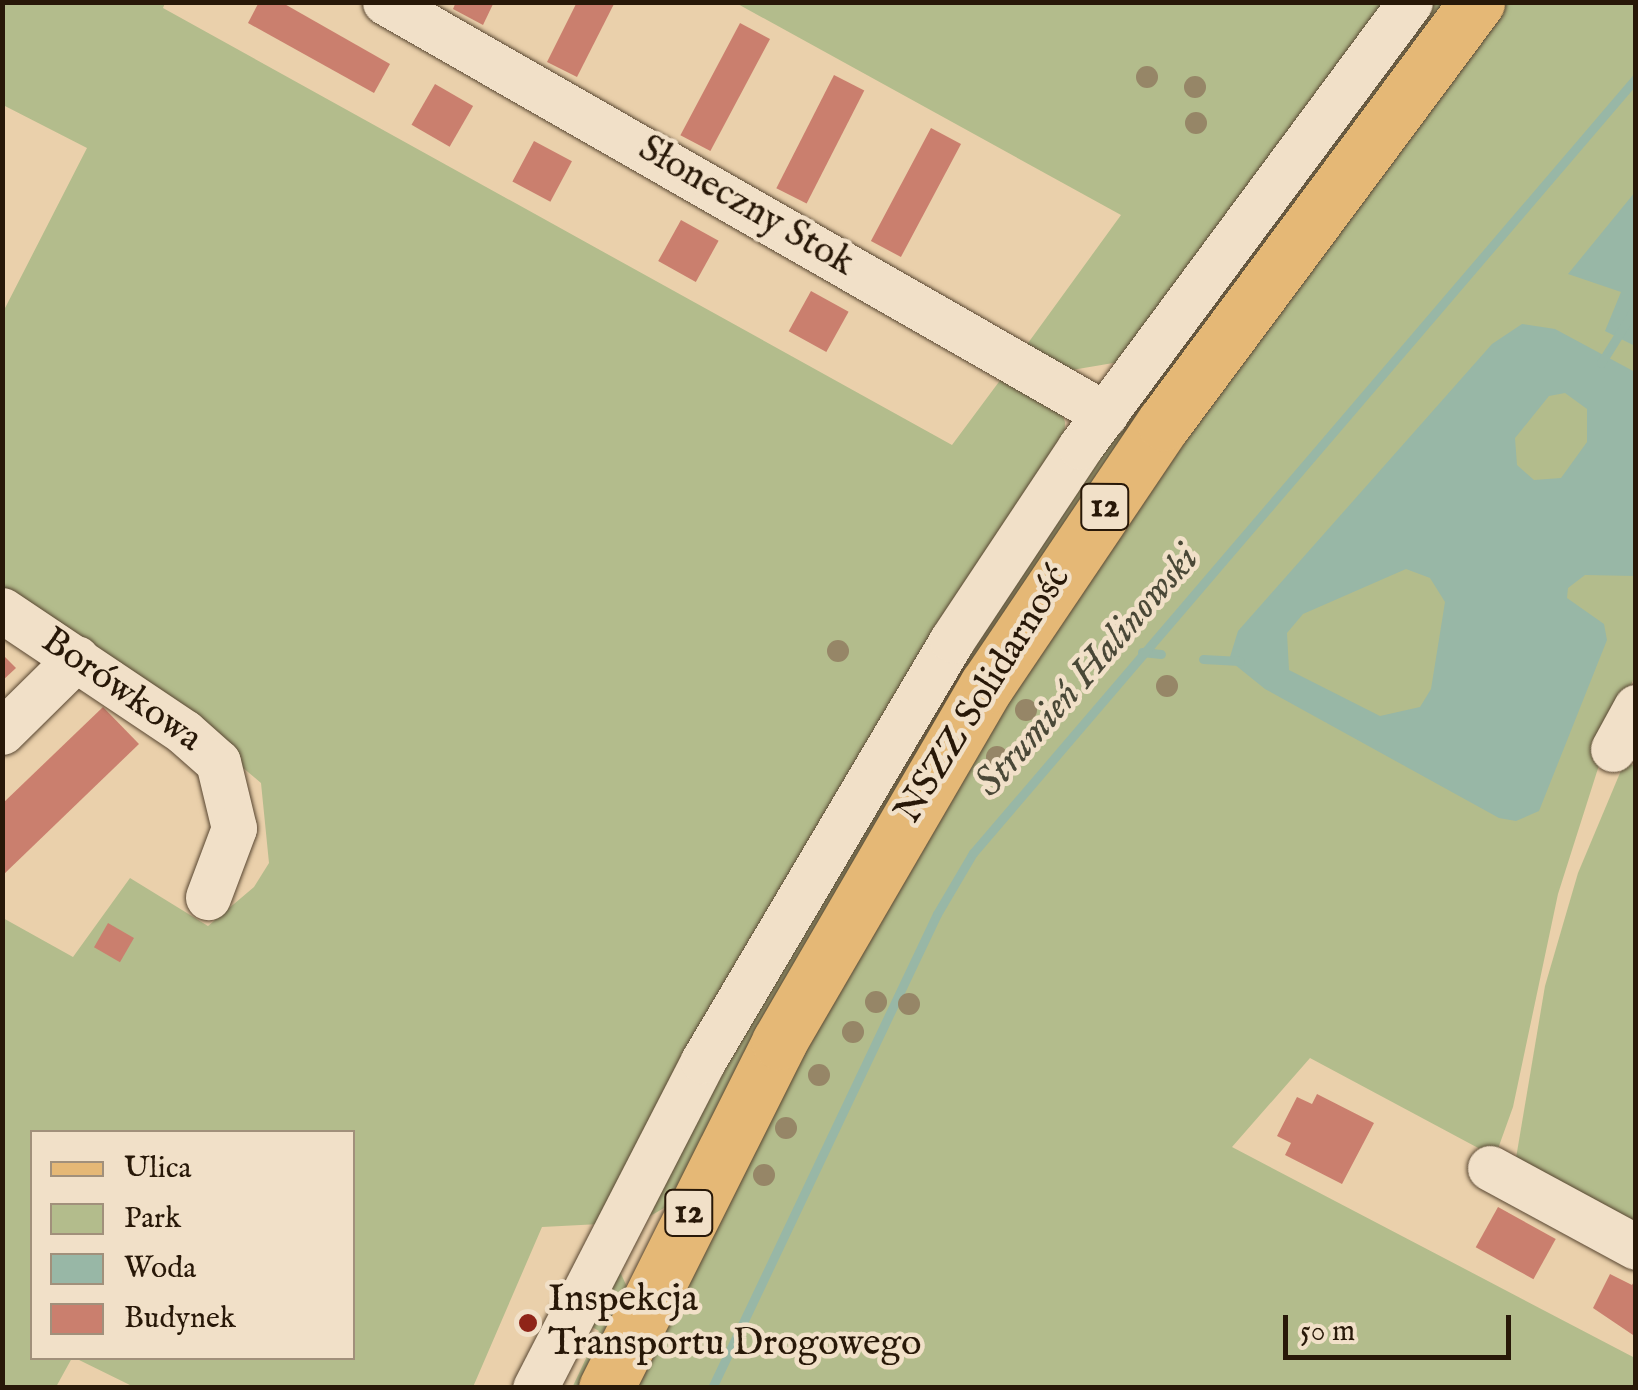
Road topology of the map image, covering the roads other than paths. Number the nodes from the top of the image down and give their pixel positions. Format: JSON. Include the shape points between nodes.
{"nodes":[{"id":1,"x":385,"y":2,"type":"edge"},
{"id":2,"x":1410,"y":2,"type":"edge"},
{"id":3,"x":1476,"y":2,"type":"edge"},
{"id":4,"x":1105,"y":414,"type":"junction"},
{"id":5,"x":2,"y":610,"type":"edge"},
{"id":6,"x":77,"y":658,"type":"junction"},
{"id":7,"x":1636,"y":707,"type":"edge"},
{"id":8,"x":2,"y":732,"type":"edge"},
{"id":9,"x":1613,"y":750,"type":"dead end"},
{"id":10,"x":208,"y":897,"type":"dead end"},
{"id":11,"x":1490,"y":1168,"type":"dead end"},
{"id":12,"x":607,"y":1239,"type":"junction"},
{"id":13,"x":1636,"y":1247,"type":"edge"},
{"id":14,"x":663,"y":1264,"type":"junction"},
{"id":15,"x":535,"y":1388,"type":"edge"},
{"id":16,"x":606,"y":1388,"type":"edge"}],
"edges":[{"from":1,"to":4,"type":"street","name":"Słoneczny Stok"},
{"from":2,"to":4,"type":"street"},
{"from":3,"to":14,"type":"main road","name":"NSZZ Solidarność","number":"12","via":[[1208,362],[1029,619],[857,903]]},
{"from":4,"to":12,"type":"street","via":[[1012,545],[852,802]]},
{"from":5,"to":6,"type":"street","name":"Borówkowa"},
{"from":6,"to":8,"type":"street"},
{"from":6,"to":10,"type":"street","name":"Borówkowa","via":[[218,762],[234,828]]},
{"from":7,"to":9,"type":"street"},
{"from":11,"to":13,"type":"street"},
{"from":12,"to":14,"type":"street"},
{"from":12,"to":15,"type":"street"},
{"from":14,"to":16,"type":"main road","name":"NSZZ Solidarność","number":"12"}]}
